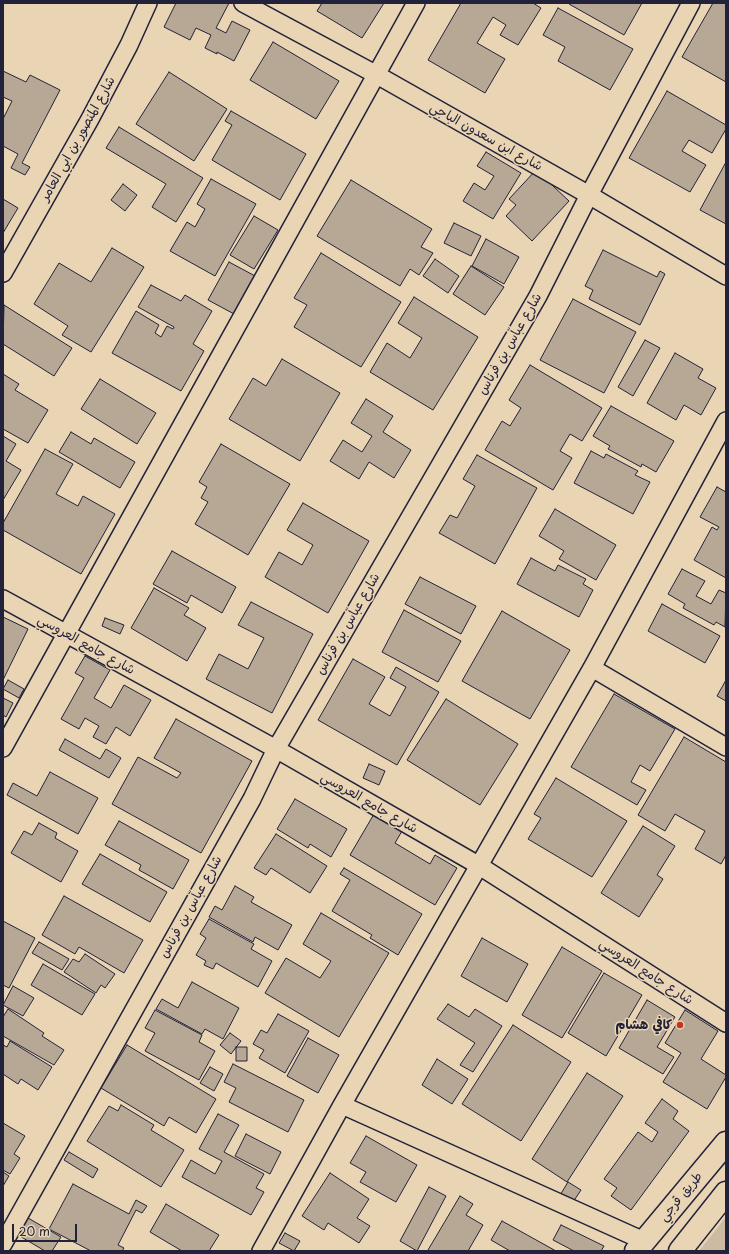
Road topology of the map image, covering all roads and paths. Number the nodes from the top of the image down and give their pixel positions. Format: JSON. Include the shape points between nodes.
{"nodes":[{"id":1,"x":148,"y":3,"type":"edge"},
{"id":2,"x":243,"y":3,"type":"edge"},
{"id":3,"x":416,"y":3,"type":"edge"},
{"id":4,"x":691,"y":3,"type":"edge"},
{"id":5,"x":377,"y":75,"type":"junction"},
{"id":6,"x":589,"y":195,"type":"junction"},
{"id":7,"x":3,"y":273,"type":"edge"},
{"id":8,"x":726,"y":276,"type":"edge"},
{"id":9,"x":726,"y":421,"type":"edge"},
{"id":10,"x":3,"y":599,"type":"edge"},
{"id":11,"x":66,"y":634,"type":"junction"},
{"id":12,"x":592,"y":668,"type":"junction"},
{"id":13,"x":726,"y":747,"type":"edge"},
{"id":14,"x":3,"y":748,"type":"edge"},
{"id":15,"x":276,"y":749,"type":"junction"},
{"id":16,"x":478,"y":865,"type":"junction"},
{"id":17,"x":726,"y":1023,"type":"edge"},
{"id":18,"x":342,"y":1105,"type":"junction"},
{"id":19,"x":726,"y":1143,"type":"edge"},
{"id":20,"x":726,"y":1194,"type":"edge"},
{"id":21,"x":3,"y":1244,"type":"edge"},
{"id":22,"x":640,"y":1246,"type":"edge"},
{"id":23,"x":261,"y":1251,"type":"edge"},
{"id":24,"x":680,"y":1251,"type":"edge"}],
"edges":[{"from":1,"to":7,"type":"street","name":"شارع المنصور بن ابي العامر","via":[[90,119]]},
{"from":2,"to":5,"type":"street","name":"شارع ابن سعدون الباجي"},
{"from":3,"to":5,"type":"street"},
{"from":4,"to":6,"type":"street","name":"شارع عباّس بن فرناس"},
{"from":5,"to":6,"type":"street","name":"شارع ابن سعدون الباجي"},
{"from":5,"to":11,"type":"street"},
{"from":6,"to":8,"type":"street","name":"شارع ابن سعدون الباجي"},
{"from":6,"to":15,"type":"street","name":"شارع عباّس بن فرناس","via":[[534,303]]},
{"from":9,"to":12,"type":"street"},
{"from":10,"to":11,"type":"street","name":"شارع جامع العروسي"},
{"from":11,"to":14,"type":"street"},
{"from":11,"to":15,"type":"street","name":"شارع جامع العروسي"},
{"from":12,"to":13,"type":"street"},
{"from":12,"to":16,"type":"street"},
{"from":15,"to":16,"type":"street","name":"شارع جامع العروسي"},
{"from":15,"to":21,"type":"street","name":"شارع عباّس بن فرناس","via":[[252,800]]},
{"from":16,"to":17,"type":"street","name":"شارع جامع العروسي"},
{"from":16,"to":18,"type":"street"},
{"from":18,"to":22,"type":"street"},
{"from":18,"to":23,"type":"street"},
{"from":19,"to":22,"type":"highway","name":"طريق قرجي"},
{"from":20,"to":24,"type":"highway"}]}
